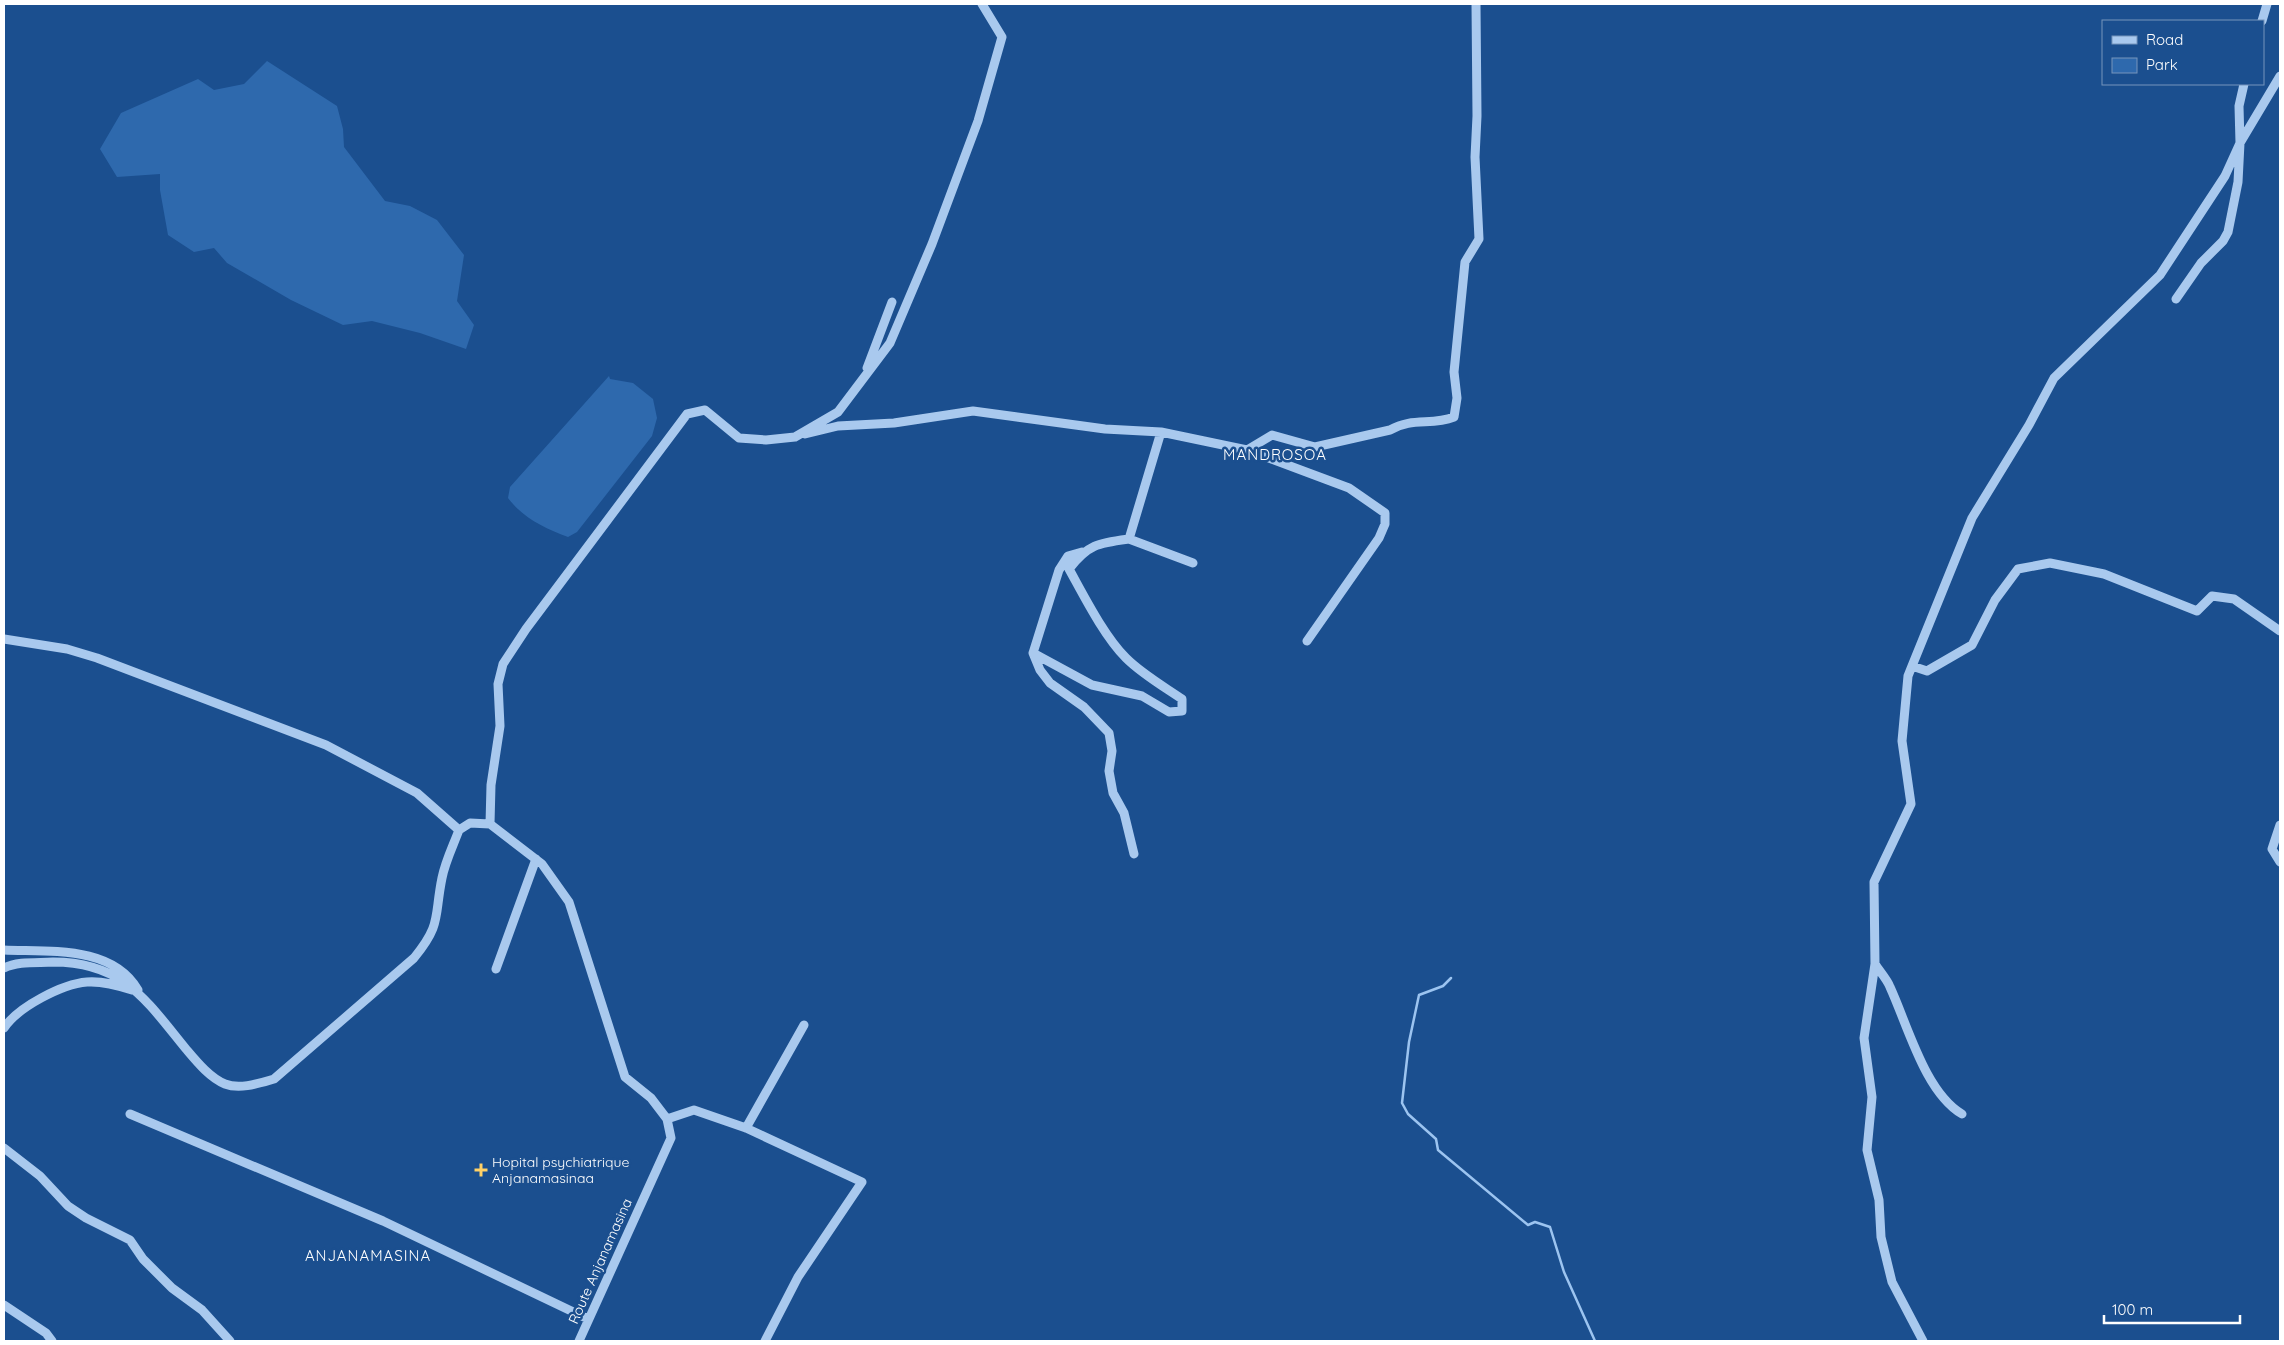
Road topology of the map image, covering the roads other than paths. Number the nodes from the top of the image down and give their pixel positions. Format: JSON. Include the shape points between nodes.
{"nodes":[{"id":1,"x":982,"y":4,"type":"edge"},
{"id":2,"x":1476,"y":4,"type":"edge"},
{"id":3,"x":2267,"y":4,"type":"edge"},
{"id":4,"x":2262,"y":20,"type":"edge"},
{"id":5,"x":2280,"y":76,"type":"edge"},
{"id":6,"x":2244,"y":85,"type":"edge"},
{"id":7,"x":2240,"y":143,"type":"junction"},
{"id":8,"x":2176,"y":299,"type":"dead end"},
{"id":9,"x":892,"y":302,"type":"dead end"},
{"id":10,"x":864,"y":376,"type":"junction"},
{"id":11,"x":1161,"y":432,"type":"junction"},
{"id":12,"x":795,"y":437,"type":"junction"},
{"id":13,"x":1247,"y":450,"type":"junction"},
{"id":14,"x":1129,"y":539,"type":"junction"},
{"id":15,"x":1082,"y":552,"type":"junction"},
{"id":16,"x":1193,"y":563,"type":"dead end"},
{"id":17,"x":2280,"y":631,"type":"edge"},
{"id":18,"x":4,"y":638,"type":"edge"},
{"id":19,"x":1307,"y":641,"type":"dead end"},
{"id":20,"x":1033,"y":653,"type":"junction"},
{"id":21,"x":1912,"y":666,"type":"junction"},
{"id":22,"x":490,"y":824,"type":"junction"},
{"id":23,"x":2280,"y":825,"type":"edge"},
{"id":24,"x":459,"y":830,"type":"junction"},
{"id":25,"x":1134,"y":854,"type":"dead end"},
{"id":26,"x":536,"y":859,"type":"junction"},
{"id":27,"x":2280,"y":862,"type":"edge"},
{"id":28,"x":4,"y":950,"type":"edge"},
{"id":29,"x":1875,"y":964,"type":"junction"},
{"id":30,"x":4,"y":968,"type":"edge"},
{"id":31,"x":496,"y":968,"type":"dead end"},
{"id":32,"x":140,"y":993,"type":"junction"},
{"id":33,"x":804,"y":1025,"type":"dead end"},
{"id":34,"x":4,"y":1028,"type":"edge"},
{"id":35,"x":130,"y":1114,"type":"dead end"},
{"id":36,"x":1962,"y":1114,"type":"dead end"},
{"id":37,"x":667,"y":1119,"type":"junction"},
{"id":38,"x":746,"y":1128,"type":"junction"},
{"id":39,"x":4,"y":1148,"type":"edge"},
{"id":40,"x":4,"y":1156,"type":"edge"},
{"id":41,"x":16,"y":1157,"type":"junction"},
{"id":42,"x":6,"y":1309,"type":"edge"},
{"id":43,"x":588,"y":1319,"type":"junction"},
{"id":44,"x":52,"y":1341,"type":"edge"},
{"id":45,"x":230,"y":1341,"type":"edge"},
{"id":46,"x":579,"y":1341,"type":"edge"},
{"id":47,"x":765,"y":1341,"type":"edge"},
{"id":48,"x":1924,"y":1341,"type":"edge"}],
"edges":[{"from":1,"to":10,"type":"street","via":[[1002,37],[978,121],[932,244],[890,343]]},
{"from":2,"to":13,"type":"street","via":[[1474,157],[1479,239],[1466,262],[1454,372],[1457,398],[1454,417],[1440,423],[1416,421],[1401,424],[1390,430],[1315,447],[1272,435]]},
{"from":3,"to":4,"type":"street"},
{"from":5,"to":7,"type":"street"},
{"from":6,"to":7,"type":"street","via":[[2239,106]]},
{"from":7,"to":8,"type":"street","via":[[2238,182],[2228,232]]},
{"from":7,"to":21,"type":"street","via":[[2225,176],[2160,275],[2054,378],[2029,426],[1972,518]]},
{"from":9,"to":10,"type":"street"},
{"from":10,"to":12,"type":"street","via":[[838,412]]},
{"from":11,"to":12,"type":"street","via":[[1105,430],[973,411],[894,423],[838,426]]},
{"from":11,"to":13,"type":"street"},
{"from":11,"to":14,"type":"street"},
{"from":12,"to":22,"type":"street","via":[[740,438],[706,410],[687,414],[526,629],[504,664],[498,684],[500,726],[491,785]]},
{"from":13,"to":19,"type":"street","via":[[1349,488],[1385,513],[1385,524],[1379,538]]},
{"from":14,"to":15,"type":"street","via":[[1104,542]]},
{"from":14,"to":16,"type":"street"},
{"from":15,"to":20,"type":"street","via":[[1068,556],[1059,570]]},
{"from":15,"to":20,"type":"street","via":[[1069,569],[1098,620],[1124,657],[1182,699],[1182,711],[1169,712],[1142,696],[1092,685]]},
{"from":17,"to":21,"type":"street","via":[[2234,599],[2212,596],[2197,611],[2104,574],[2050,562],[2018,569],[1995,600],[1972,645],[1927,671]]},
{"from":18,"to":24,"type":"street","via":[[97,658],[326,745],[418,793]]},
{"from":20,"to":25,"type":"street","via":[[1050,683],[1084,707],[1108,733],[1112,750],[1109,771],[1113,793],[1124,813]]},
{"from":21,"to":29,"type":"street","via":[[1908,676],[1902,741],[1911,804],[1874,882]]},
{"from":22,"to":24,"type":"street","via":[[470,823]]},
{"from":22,"to":26,"type":"street"},
{"from":23,"to":27,"type":"street","via":[[2272,850]]},
{"from":24,"to":32,"type":"street","via":[[441,880],[435,927],[426,944],[274,1079],[252,1086],[226,1085],[195,1060]]},
{"from":26,"to":31,"type":"street"},
{"from":26,"to":37,"type":"street","via":[[569,902],[625,1077],[651,1098]]},
{"from":28,"to":32,"type":"street","via":[[68,953],[100,959],[131,977]]},
{"from":29,"to":36,"type":"street","via":[[1890,985],[1929,1075],[1948,1105]]},
{"from":29,"to":48,"type":"street","via":[[1864,1038],[1872,1097],[1867,1150],[1879,1200],[1880,1237],[1892,1282]]},
{"from":30,"to":32,"type":"street","via":[[68,962],[119,977]]},
{"from":32,"to":34,"type":"street","via":[[112,983],[72,985],[21,1011]]},
{"from":33,"to":38,"type":"street"},
{"from":35,"to":43,"type":"street","via":[[383,1221]]},
{"from":37,"to":38,"type":"street","via":[[694,1110]]},
{"from":37,"to":43,"type":"street","name":"Route Anjanamasina","via":[[671,1138]]},
{"from":38,"to":47,"type":"street","via":[[862,1182],[798,1277]]},
{"from":39,"to":41,"type":"street"},
{"from":40,"to":41,"type":"street"},
{"from":41,"to":45,"type":"street","via":[[40,1176],[68,1206],[130,1240],[160,1277],[202,1310]]},
{"from":42,"to":44,"type":"street"},
{"from":43,"to":46,"type":"street","name":"Route Anjanamasina"}]}
